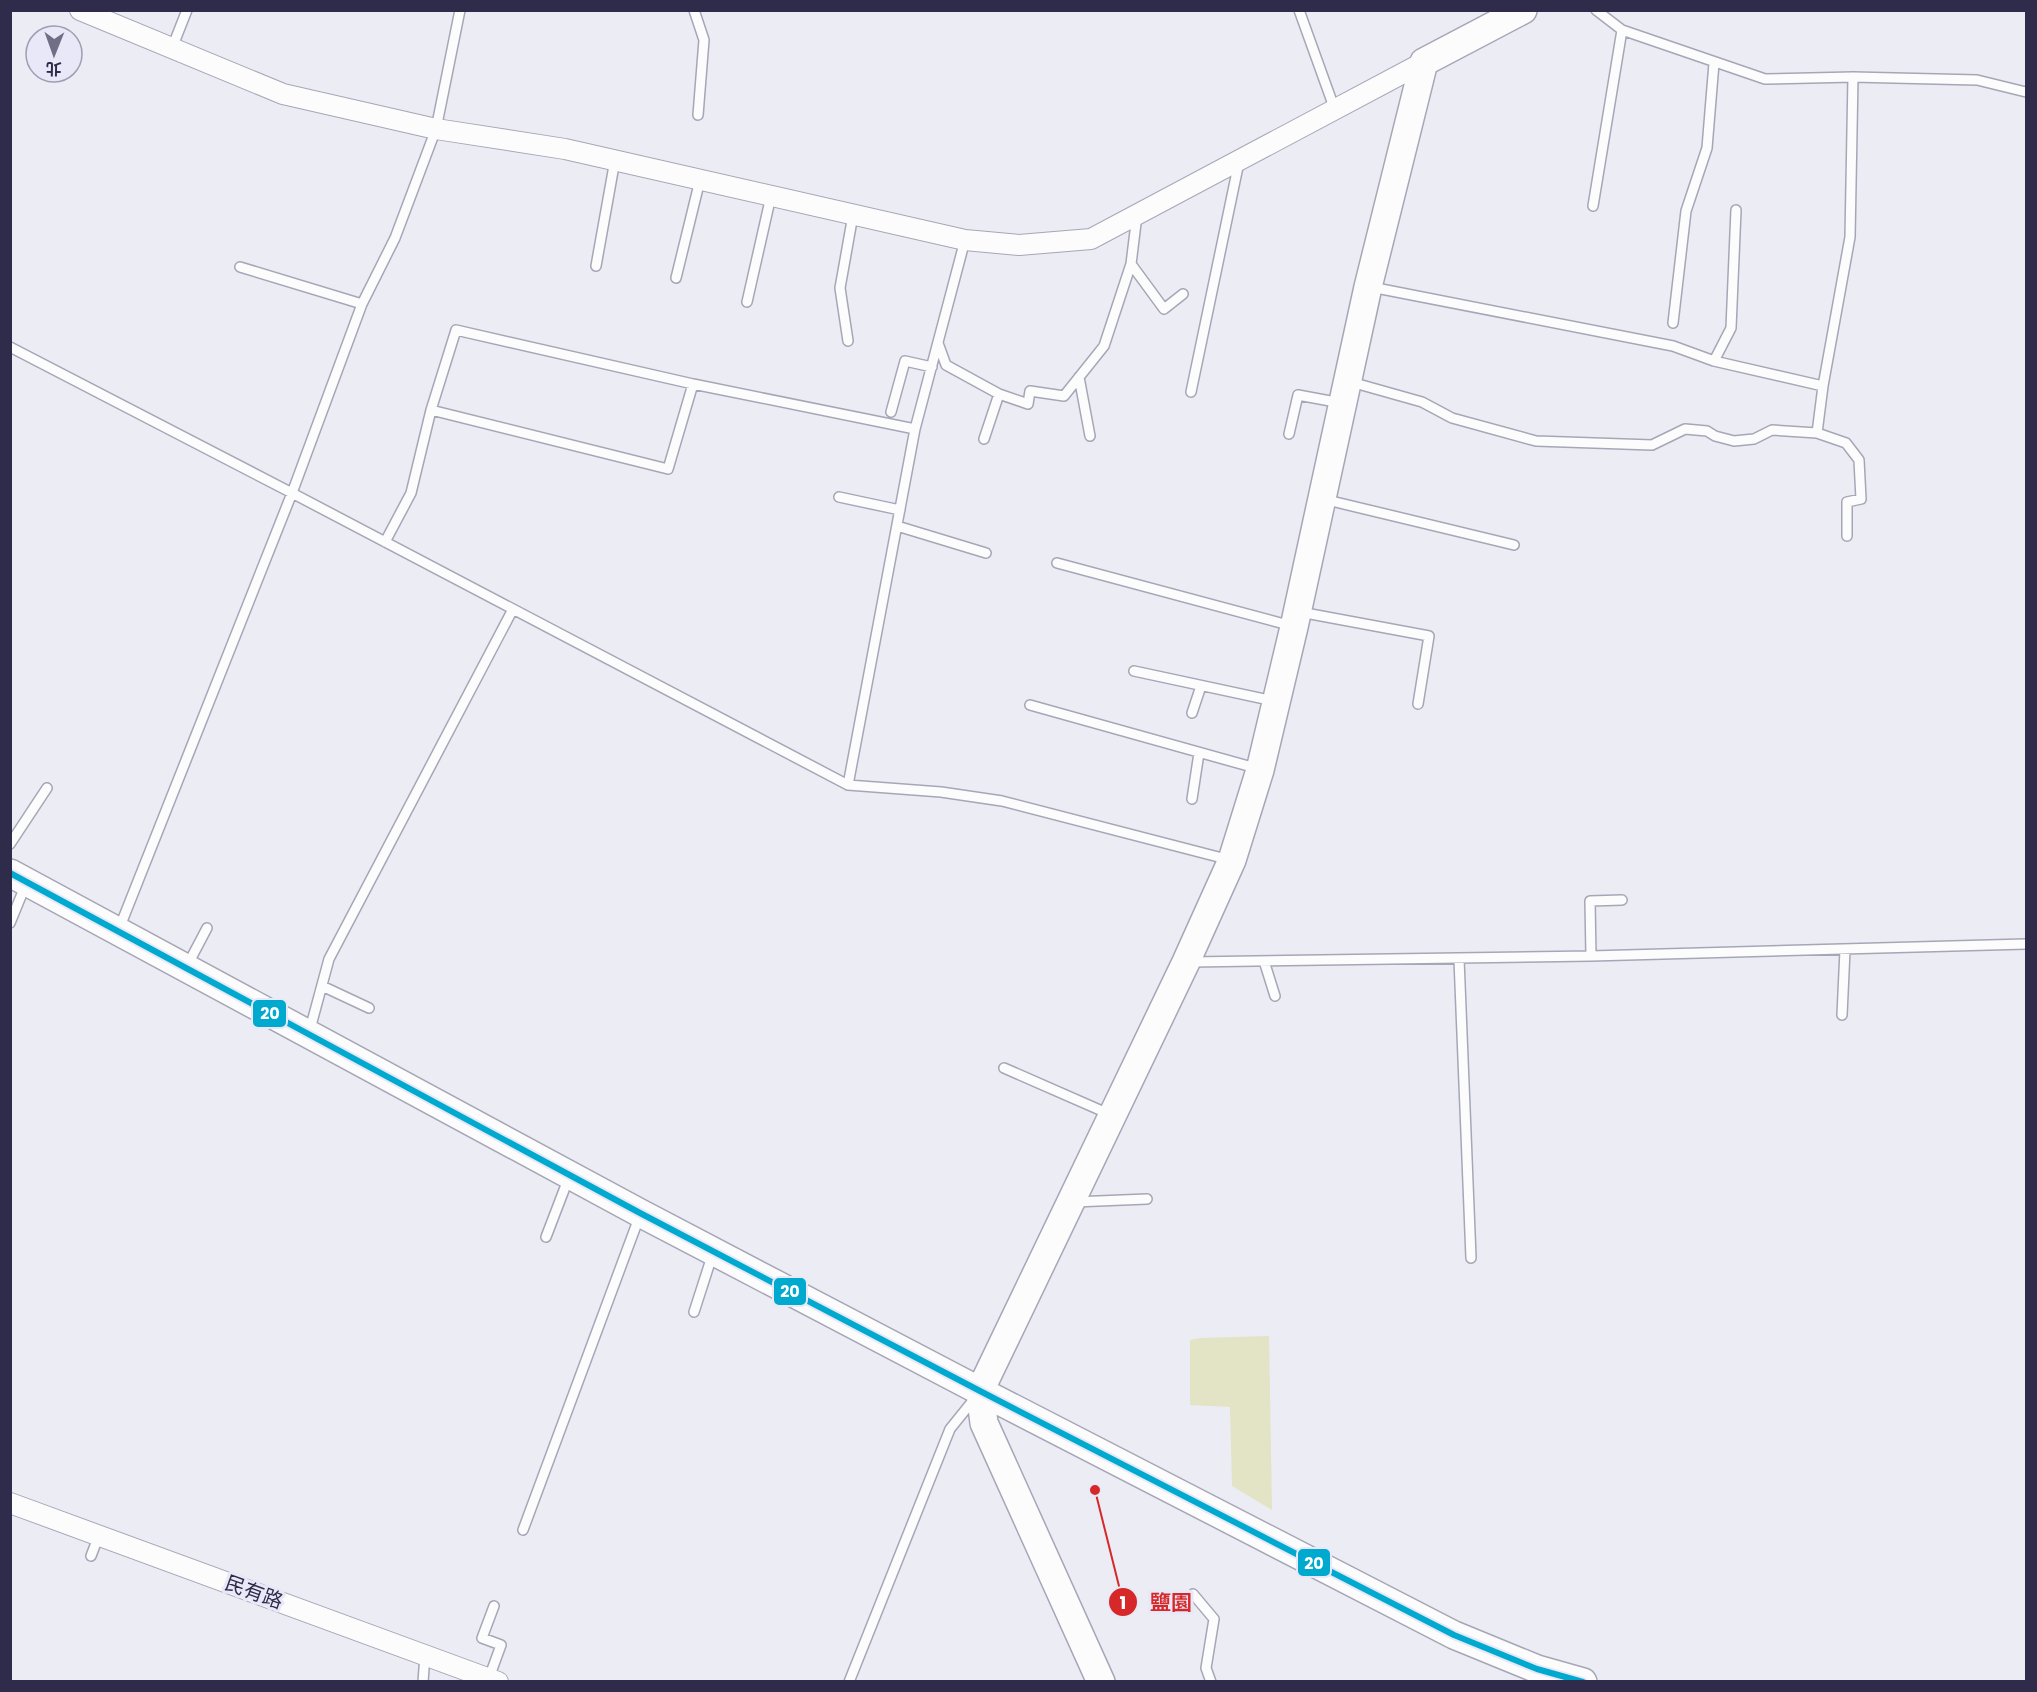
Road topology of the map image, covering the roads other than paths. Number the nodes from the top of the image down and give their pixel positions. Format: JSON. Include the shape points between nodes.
{"nodes":[{"id":1,"x":80,"y":10,"type":"edge"},
{"id":2,"x":187,"y":10,"type":"edge"},
{"id":3,"x":460,"y":10,"type":"edge"},
{"id":4,"x":694,"y":10,"type":"edge"},
{"id":5,"x":1299,"y":10,"type":"edge"},
{"id":6,"x":1523,"y":10,"type":"edge"},
{"id":7,"x":1596,"y":10,"type":"edge"},
{"id":8,"x":1622,"y":30,"type":"junction"},
{"id":9,"x":172,"y":48,"type":"junction"},
{"id":10,"x":1424,"y":62,"type":"junction"},
{"id":11,"x":1714,"y":63,"type":"junction"},
{"id":12,"x":1853,"y":77,"type":"junction"},
{"id":13,"x":2026,"y":92,"type":"edge"},
{"id":14,"x":1335,"y":110,"type":"junction"},
{"id":15,"x":698,"y":115,"type":"dead end"},
{"id":16,"x":436,"y":129,"type":"junction"},
{"id":17,"x":615,"y":160,"type":"junction"},
{"id":18,"x":1239,"y":162,"type":"junction"},
{"id":19,"x":700,"y":180,"type":"junction"},
{"id":20,"x":771,"y":196,"type":"junction"},
{"id":21,"x":1593,"y":206,"type":"dead end"},
{"id":22,"x":1736,"y":210,"type":"dead end"},
{"id":23,"x":854,"y":215,"type":"junction"},
{"id":24,"x":1137,"y":215,"type":"junction"},
{"id":25,"x":965,"y":240,"type":"junction"},
{"id":26,"x":1131,"y":264,"type":"junction"},
{"id":27,"x":596,"y":266,"type":"dead end"},
{"id":28,"x":240,"y":267,"type":"dead end"},
{"id":29,"x":676,"y":278,"type":"dead end"},
{"id":30,"x":1368,"y":287,"type":"junction"},
{"id":31,"x":1183,"y":294,"type":"dead end"},
{"id":32,"x":747,"y":302,"type":"dead end"},
{"id":33,"x":362,"y":303,"type":"junction"},
{"id":34,"x":1673,"y":323,"type":"dead end"},
{"id":35,"x":848,"y":341,"type":"dead end"},
{"id":36,"x":938,"y":343,"type":"junction"},
{"id":37,"x":10,"y":347,"type":"edge"},
{"id":38,"x":1714,"y":361,"type":"junction"},
{"id":39,"x":932,"y":367,"type":"junction"},
{"id":40,"x":1079,"y":377,"type":"junction"},
{"id":41,"x":693,"y":384,"type":"junction"},
{"id":42,"x":1823,"y":387,"type":"junction"},
{"id":43,"x":1191,"y":392,"type":"dead end"},
{"id":44,"x":1346,"y":392,"type":"junction"},
{"id":45,"x":999,"y":394,"type":"junction"},
{"id":46,"x":431,"y":410,"type":"junction"},
{"id":47,"x":891,"y":412,"type":"dead end"},
{"id":48,"x":915,"y":429,"type":"junction"},
{"id":49,"x":1817,"y":433,"type":"junction"},
{"id":50,"x":1289,"y":434,"type":"dead end"},
{"id":51,"x":1090,"y":436,"type":"dead end"},
{"id":52,"x":984,"y":439,"type":"dead end"},
{"id":53,"x":292,"y":493,"type":"junction"},
{"id":54,"x":839,"y":497,"type":"dead end"},
{"id":55,"x":1321,"y":499,"type":"junction"},
{"id":56,"x":900,"y":510,"type":"junction"},
{"id":57,"x":897,"y":526,"type":"junction"},
{"id":58,"x":1847,"y":536,"type":"dead end"},
{"id":59,"x":385,"y":542,"type":"junction"},
{"id":60,"x":1514,"y":545,"type":"dead end"},
{"id":61,"x":986,"y":553,"type":"dead end"},
{"id":62,"x":1057,"y":563,"type":"dead end"},
{"id":63,"x":513,"y":609,"type":"junction"},
{"id":64,"x":1296,"y":619,"type":"junction"},
{"id":65,"x":1134,"y":671,"type":"dead end"},
{"id":66,"x":1201,"y":686,"type":"junction"},
{"id":67,"x":1276,"y":702,"type":"junction"},
{"id":68,"x":1418,"y":704,"type":"dead end"},
{"id":69,"x":1030,"y":705,"type":"dead end"},
{"id":70,"x":1192,"y":713,"type":"dead end"},
{"id":71,"x":1199,"y":753,"type":"junction"},
{"id":72,"x":1260,"y":770,"type":"junction"},
{"id":73,"x":848,"y":785,"type":"junction"},
{"id":74,"x":47,"y":788,"type":"dead end"},
{"id":75,"x":1192,"y":799,"type":"dead end"},
{"id":76,"x":10,"y":844,"type":"edge"},
{"id":77,"x":1232,"y":860,"type":"junction"},
{"id":78,"x":19,"y":877,"type":"edge"},
{"id":79,"x":1622,"y":900,"type":"dead end"},
{"id":80,"x":10,"y":923,"type":"edge"},
{"id":81,"x":207,"y":928,"type":"dead end"},
{"id":82,"x":118,"y":931,"type":"junction"},
{"id":83,"x":2026,"y":944,"type":"edge"},
{"id":84,"x":1845,"y":950,"type":"junction"},
{"id":85,"x":1591,"y":956,"type":"junction"},
{"id":86,"x":1459,"y":959,"type":"junction"},
{"id":87,"x":1264,"y":961,"type":"junction"},
{"id":88,"x":1186,"y":962,"type":"junction"},
{"id":89,"x":186,"y":968,"type":"junction"},
{"id":90,"x":322,"y":986,"type":"junction"},
{"id":91,"x":1275,"y":996,"type":"dead end"},
{"id":92,"x":369,"y":1008,"type":"dead end"},
{"id":93,"x":1842,"y":1015,"type":"dead end"},
{"id":94,"x":309,"y":1034,"type":"junction"},
{"id":95,"x":1004,"y":1068,"type":"dead end"},
{"id":96,"x":1112,"y":1115,"type":"junction"},
{"id":97,"x":570,"y":1174,"type":"junction"},
{"id":98,"x":1147,"y":1199,"type":"dead end"},
{"id":99,"x":1069,"y":1203,"type":"junction"},
{"id":100,"x":640,"y":1213,"type":"junction"},
{"id":101,"x":546,"y":1237,"type":"dead end"},
{"id":102,"x":714,"y":1251,"type":"junction"},
{"id":103,"x":1471,"y":1258,"type":"dead end"},
{"id":104,"x":694,"y":1312,"type":"dead end"},
{"id":105,"x":980,"y":1391,"type":"junction"},
{"id":106,"x":10,"y":1503,"type":"edge"},
{"id":107,"x":522,"y":1530,"type":"dead end"},
{"id":108,"x":99,"y":1535,"type":"junction"},
{"id":109,"x":91,"y":1556,"type":"dead end"},
{"id":110,"x":1193,"y":1594,"type":"dead end"},
{"id":111,"x":494,"y":1606,"type":"dead end"},
{"id":112,"x":425,"y":1655,"type":"junction"},
{"id":113,"x":494,"y":1680,"type":"edge"},
{"id":114,"x":423,"y":1682,"type":"edge"},
{"id":115,"x":849,"y":1682,"type":"edge"},
{"id":116,"x":1101,"y":1682,"type":"edge"},
{"id":117,"x":1210,"y":1682,"type":"edge"},
{"id":118,"x":1583,"y":1682,"type":"edge"}],
"edges":[{"from":1,"to":9,"type":"street"},
{"from":2,"to":9,"type":"lane"},
{"from":3,"to":16,"type":"lane"},
{"from":4,"to":15,"type":"lane","via":[[704,40]]},
{"from":5,"to":14,"type":"lane"},
{"from":6,"to":10,"type":"street"},
{"from":7,"to":8,"type":"lane"},
{"from":8,"to":11,"type":"lane"},
{"from":8,"to":21,"type":"lane"},
{"from":9,"to":16,"type":"street","via":[[283,94]]},
{"from":10,"to":14,"type":"street"},
{"from":10,"to":30,"type":"street"},
{"from":11,"to":12,"type":"lane","via":[[1765,79]]},
{"from":11,"to":34,"type":"lane","via":[[1707,148],[1686,211]]},
{"from":12,"to":13,"type":"lane","via":[[1977,80]]},
{"from":12,"to":42,"type":"lane","via":[[1850,237]]},
{"from":14,"to":18,"type":"street"},
{"from":16,"to":17,"type":"street"},
{"from":16,"to":33,"type":"lane","via":[[396,238]]},
{"from":17,"to":19,"type":"street"},
{"from":17,"to":27,"type":"lane"},
{"from":18,"to":24,"type":"street"},
{"from":18,"to":43,"type":"lane"},
{"from":19,"to":20,"type":"street"},
{"from":19,"to":29,"type":"lane"},
{"from":20,"to":23,"type":"street"},
{"from":20,"to":32,"type":"lane"},
{"from":22,"to":38,"type":"lane","via":[[1731,328]]},
{"from":23,"to":25,"type":"street"},
{"from":23,"to":35,"type":"lane","via":[[840,288]]},
{"from":24,"to":25,"type":"street","via":[[1091,239],[1019,245]]},
{"from":24,"to":26,"type":"lane"},
{"from":25,"to":36,"type":"lane"},
{"from":26,"to":31,"type":"lane","via":[[1164,309]]},
{"from":26,"to":40,"type":"lane","via":[[1104,346]]},
{"from":28,"to":33,"type":"lane"},
{"from":30,"to":38,"type":"lane","via":[[1673,346]]},
{"from":30,"to":44,"type":"street"},
{"from":33,"to":53,"type":"lane"},
{"from":36,"to":39,"type":"lane"},
{"from":36,"to":45,"type":"lane","via":[[946,365]]},
{"from":37,"to":53,"type":"lane"},
{"from":38,"to":42,"type":"lane"},
{"from":39,"to":47,"type":"lane","via":[[905,362]]},
{"from":39,"to":48,"type":"lane"},
{"from":40,"to":45,"type":"lane","via":[[1064,396],[1030,391],[1028,404]]},
{"from":40,"to":51,"type":"lane"},
{"from":41,"to":46,"type":"lane","via":[[456,330]]},
{"from":41,"to":46,"type":"lane","via":[[668,469]]},
{"from":41,"to":48,"type":"lane"},
{"from":42,"to":49,"type":"lane"},
{"from":44,"to":49,"type":"lane","via":[[1422,402],[1452,418],[1536,441],[1652,446],[1685,429],[1707,431],[1734,441],[1754,440],[1772,430]]},
{"from":44,"to":50,"type":"lane","via":[[1298,395]]},
{"from":44,"to":55,"type":"street"},
{"from":45,"to":52,"type":"lane"},
{"from":46,"to":59,"type":"lane","via":[[411,493]]},
{"from":48,"to":56,"type":"lane"},
{"from":49,"to":58,"type":"lane","via":[[1846,442],[1858,460],[1861,499],[1847,502]]},
{"from":53,"to":59,"type":"lane"},
{"from":53,"to":82,"type":"lane"},
{"from":54,"to":56,"type":"lane"},
{"from":55,"to":60,"type":"lane"},
{"from":55,"to":64,"type":"street"},
{"from":56,"to":57,"type":"lane"},
{"from":57,"to":61,"type":"lane"},
{"from":57,"to":73,"type":"lane"},
{"from":59,"to":63,"type":"lane"},
{"from":62,"to":64,"type":"lane"},
{"from":63,"to":73,"type":"lane"},
{"from":63,"to":90,"type":"lane","via":[[329,959]]},
{"from":64,"to":67,"type":"street"},
{"from":64,"to":68,"type":"lane","via":[[1429,636]]},
{"from":65,"to":66,"type":"lane"},
{"from":66,"to":67,"type":"lane"},
{"from":66,"to":70,"type":"lane"},
{"from":67,"to":72,"type":"street"},
{"from":69,"to":71,"type":"lane"},
{"from":71,"to":72,"type":"lane"},
{"from":71,"to":75,"type":"lane"},
{"from":72,"to":77,"type":"street"},
{"from":73,"to":77,"type":"lane","via":[[1002,801]]},
{"from":74,"to":76,"type":"lane"},
{"from":77,"to":88,"type":"street"},
{"from":78,"to":80,"type":"lane"},
{"from":78,"to":82,"type":"street"},
{"from":79,"to":85,"type":"lane","via":[[1590,901]]},
{"from":81,"to":89,"type":"lane"},
{"from":82,"to":89,"type":"street"},
{"from":83,"to":84,"type":"lane"},
{"from":84,"to":85,"type":"lane"},
{"from":84,"to":93,"type":"lane"},
{"from":85,"to":86,"type":"lane"},
{"from":86,"to":87,"type":"lane"},
{"from":86,"to":103,"type":"lane"},
{"from":87,"to":88,"type":"lane"},
{"from":87,"to":91,"type":"lane"},
{"from":88,"to":96,"type":"street"},
{"from":89,"to":94,"type":"street"},
{"from":90,"to":92,"type":"lane"},
{"from":90,"to":94,"type":"lane"},
{"from":94,"to":97,"type":"street"},
{"from":95,"to":96,"type":"lane"},
{"from":96,"to":99,"type":"street"},
{"from":97,"to":100,"type":"street"},
{"from":97,"to":101,"type":"lane"},
{"from":98,"to":99,"type":"lane"},
{"from":99,"to":105,"type":"street"},
{"from":100,"to":102,"type":"street"},
{"from":100,"to":107,"type":"lane"},
{"from":102,"to":104,"type":"lane"},
{"from":102,"to":105,"type":"street"},
{"from":105,"to":115,"type":"lane","via":[[950,1429]]},
{"from":105,"to":116,"type":"street","via":[[984,1423]]},
{"from":105,"to":118,"type":"street","via":[[1454,1635],[1538,1669]]},
{"from":106,"to":108,"type":"street","name":"民有路"},
{"from":108,"to":109,"type":"lane"},
{"from":108,"to":112,"type":"street","name":"民有路"},
{"from":110,"to":117,"type":"lane","via":[[1214,1619],[1206,1668]]},
{"from":111,"to":113,"type":"lane","via":[[482,1638],[501,1645]]},
{"from":112,"to":113,"type":"street","name":"民有路"},
{"from":112,"to":114,"type":"lane"}]}
